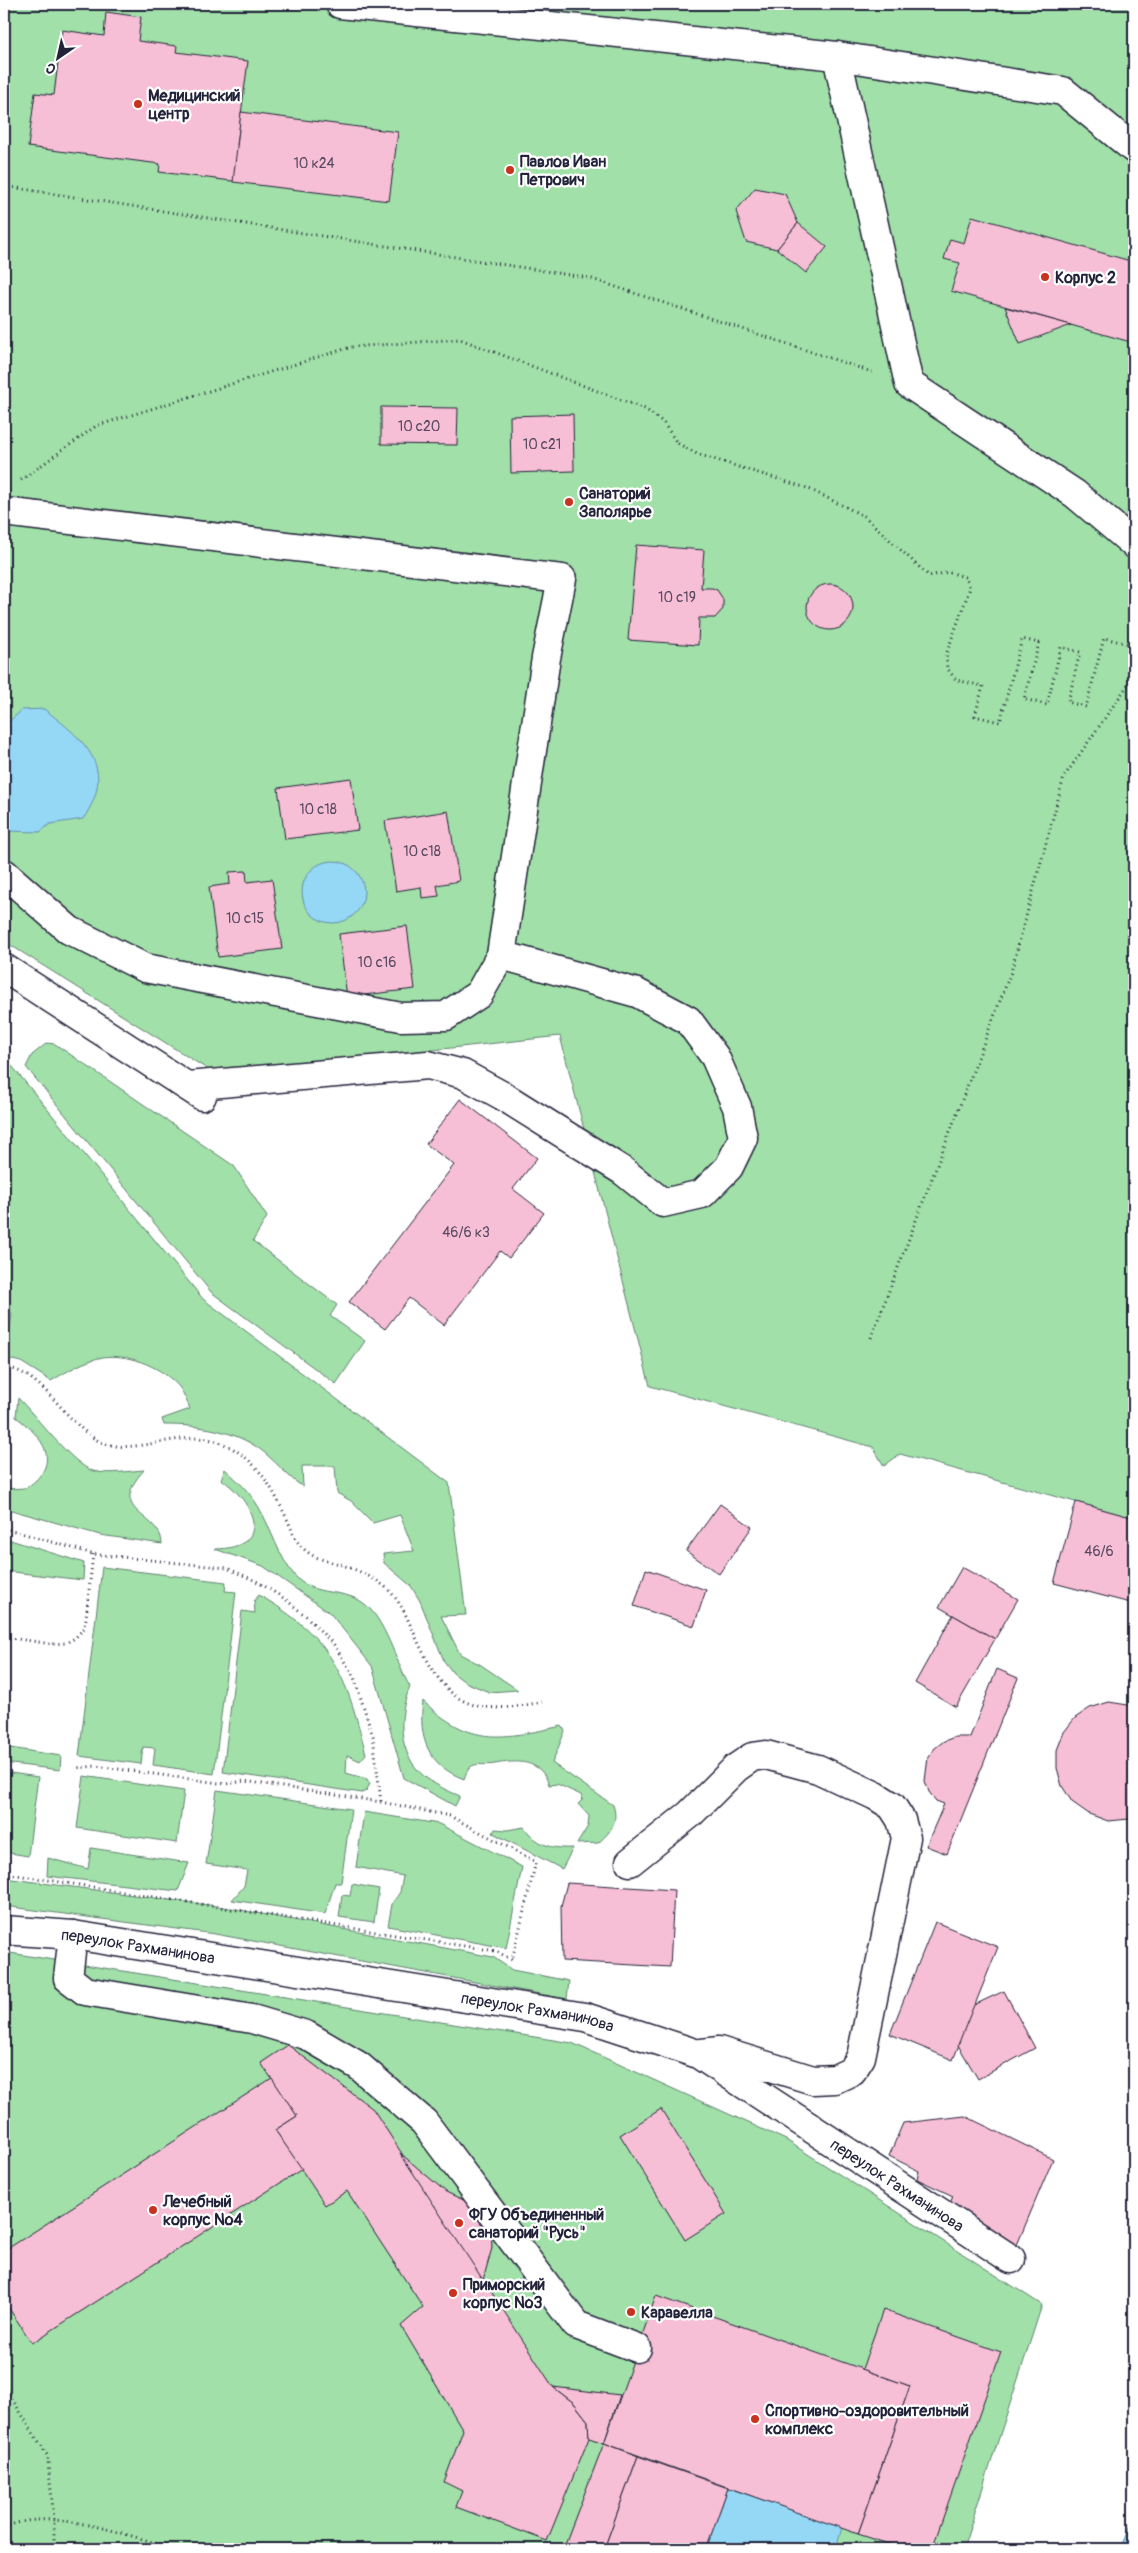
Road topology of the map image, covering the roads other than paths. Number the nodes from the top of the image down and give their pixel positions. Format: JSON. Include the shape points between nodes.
{"nodes":[{"id":1,"x":340,"y":4,"type":"edge"},
{"id":2,"x":837,"y":56,"type":"junction"},
{"id":3,"x":1134,"y":149,"type":"edge"},
{"id":4,"x":4,"y":512,"type":"edge"},
{"id":5,"x":1134,"y":544,"type":"edge"},
{"id":6,"x":4,"y":873,"type":"edge"},
{"id":7,"x":501,"y":955,"type":"junction"},
{"id":8,"x":4,"y":968,"type":"edge"},
{"id":9,"x":187,"y":1086,"type":"junction"},
{"id":10,"x":213,"y":1103,"type":"dead end"},
{"id":11,"x":630,"y":1862,"type":"dead end"},
{"id":12,"x":4,"y":1930,"type":"edge"},
{"id":13,"x":72,"y":1935,"type":"junction"},
{"id":14,"x":698,"y":2054,"type":"junction"},
{"id":15,"x":1011,"y":2259,"type":"dead end"},
{"id":16,"x":638,"y":2348,"type":"dead end"}],
"edges":[{"from":1,"to":2,"type":"lane"},
{"from":2,"to":3,"type":"lane","via":[[1063,91]]},
{"from":2,"to":5,"type":"lane","via":[[908,384],[1075,494]]},
{"from":4,"to":7,"type":"lane","via":[[562,579],[546,658]]},
{"from":6,"to":7,"type":"lane","via":[[69,930],[145,968],[401,1017],[446,1016],[479,994]]},
{"from":7,"to":9,"type":"lane","via":[[637,993],[688,1020],[715,1057],[737,1107],[743,1138],[729,1167],[702,1194],[663,1203],[623,1171],[503,1096],[463,1074],[428,1065]]},
{"from":8,"to":9,"type":"lane"},
{"from":9,"to":10,"type":"lane"},
{"from":11,"to":14,"type":"lane","via":[[690,1814],[736,1768],[752,1757],[766,1754],[818,1769],[876,1796],[892,1806],[901,1820],[906,1838],[861,2057],[852,2071],[835,2079],[812,2080],[718,2051]]},
{"from":12,"to":13,"type":"lane","name":"переулок Рахманинова"},
{"from":13,"to":14,"type":"lane","name":"переулок Рахманинова","via":[[585,2017]]},
{"from":13,"to":16,"type":"lane","via":[[68,1978],[85,1992],[252,2019],[306,2036],[359,2066],[424,2122],[576,2325]]},
{"from":14,"to":15,"type":"lane","name":"переулок Рахманинова"}]}
